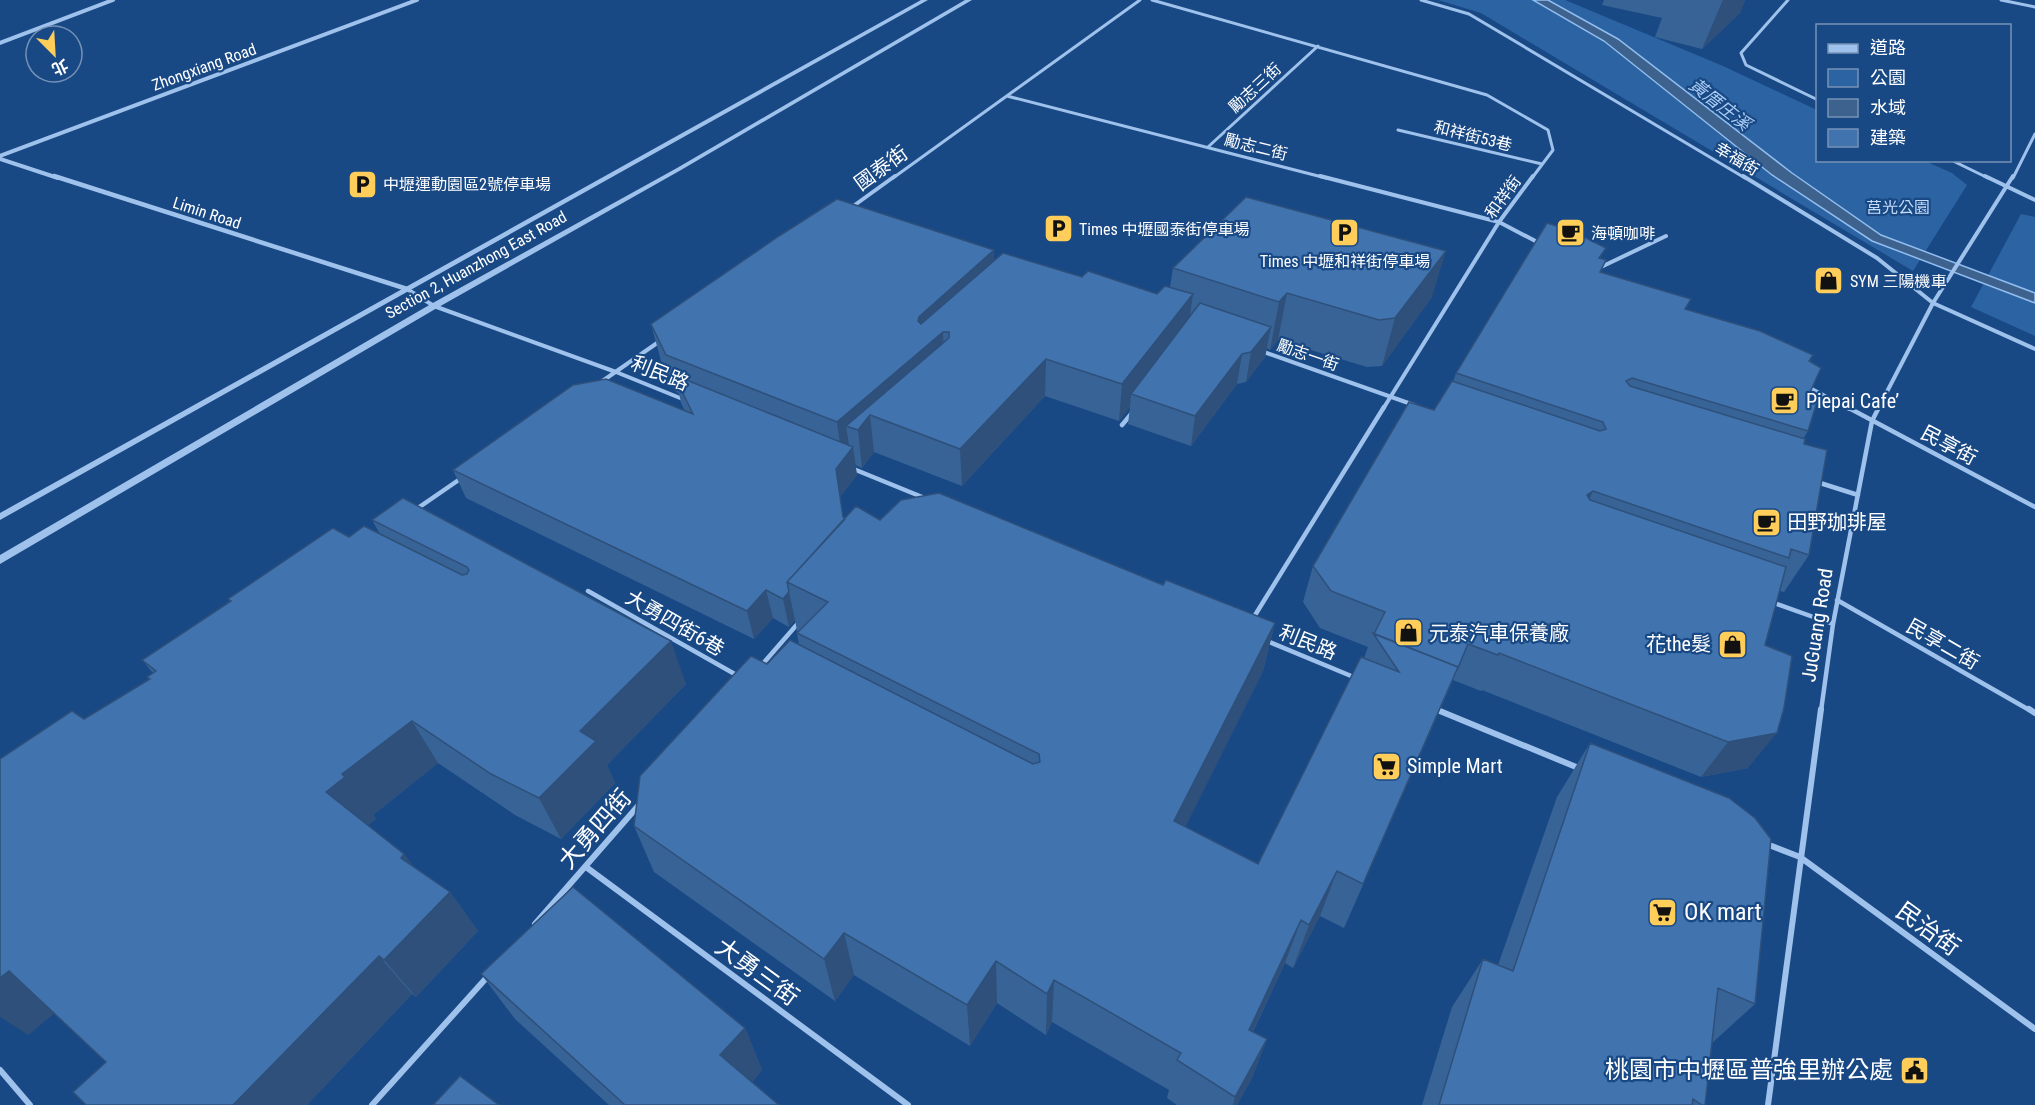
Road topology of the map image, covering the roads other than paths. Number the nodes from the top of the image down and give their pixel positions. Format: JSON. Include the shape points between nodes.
{"nodes":[{"id":1,"x":112,"y":0,"type":"edge"},
{"id":2,"x":417,"y":0,"type":"edge"},
{"id":3,"x":925,"y":0,"type":"edge"},
{"id":4,"x":969,"y":0,"type":"edge"},
{"id":5,"x":1140,"y":0,"type":"edge"},
{"id":6,"x":1152,"y":0,"type":"edge"},
{"id":7,"x":1421,"y":0,"type":"edge"},
{"id":8,"x":1787,"y":0,"type":"edge"},
{"id":9,"x":2001,"y":0,"type":"edge"},
{"id":10,"x":2035,"y":8,"type":"edge"},
{"id":11,"x":0,"y":43,"type":"edge"},
{"id":12,"x":1318,"y":46,"type":"junction"},
{"id":13,"x":1007,"y":96,"type":"junction"},
{"id":14,"x":1816,"y":98,"type":"edge"},
{"id":15,"x":1398,"y":130,"type":"dead end"},
{"id":16,"x":2035,"y":134,"type":"edge"},
{"id":17,"x":1208,"y":147,"type":"junction"},
{"id":18,"x":0,"y":157,"type":"edge"},
{"id":19,"x":1955,"y":162,"type":"edge"},
{"id":20,"x":1542,"y":164,"type":"junction"},
{"id":21,"x":2007,"y":186,"type":"junction"},
{"id":22,"x":2035,"y":200,"type":"edge"},
{"id":23,"x":852,"y":208,"type":"edge"},
{"id":24,"x":1499,"y":222,"type":"junction"},
{"id":25,"x":1666,"y":236,"type":"dead end"},
{"id":26,"x":1551,"y":249,"type":"edge"},
{"id":27,"x":1592,"y":271,"type":"edge"},
{"id":28,"x":407,"y":290,"type":"junction"},
{"id":29,"x":1933,"y":303,"type":"junction"},
{"id":30,"x":434,"y":306,"type":"junction"},
{"id":31,"x":665,"y":338,"type":"edge"},
{"id":32,"x":2035,"y":349,"type":"edge"},
{"id":33,"x":1260,"y":351,"type":"edge"},
{"id":34,"x":616,"y":372,"type":"junction"},
{"id":35,"x":1799,"y":382,"type":"edge"},
{"id":36,"x":597,"y":385,"type":"edge"},
{"id":37,"x":1390,"y":396,"type":"junction"},
{"id":38,"x":692,"y":403,"type":"edge"},
{"id":39,"x":1136,"y":408,"type":"edge"},
{"id":40,"x":1422,"y":408,"type":"edge"},
{"id":41,"x":1872,"y":421,"type":"junction"},
{"id":42,"x":1122,"y":425,"type":"dead end"},
{"id":43,"x":843,"y":465,"type":"edge"},
{"id":44,"x":472,"y":470,"type":"edge"},
{"id":45,"x":1814,"y":481,"type":"edge"},
{"id":46,"x":912,"y":492,"type":"junction"},
{"id":47,"x":1858,"y":495,"type":"junction"},
{"id":48,"x":904,"y":501,"type":"edge"},
{"id":49,"x":934,"y":501,"type":"edge"},
{"id":50,"x":2035,"y":507,"type":"edge"},
{"id":51,"x":405,"y":516,"type":"edge"},
{"id":52,"x":0,"y":517,"type":"edge"},
{"id":53,"x":0,"y":560,"type":"edge"},
{"id":54,"x":588,"y":591,"type":"dead end"},
{"id":55,"x":1766,"y":600,"type":"edge"},
{"id":56,"x":1837,"y":600,"type":"junction"},
{"id":57,"x":802,"y":619,"type":"edge"},
{"id":58,"x":1250,"y":623,"type":"edge"},
{"id":59,"x":1833,"y":624,"type":"junction"},
{"id":60,"x":1256,"y":637,"type":"edge"},
{"id":61,"x":763,"y":664,"type":"junction"},
{"id":62,"x":774,"y":669,"type":"edge"},
{"id":63,"x":755,"y":673,"type":"edge"},
{"id":64,"x":748,"y":681,"type":"edge"},
{"id":65,"x":1366,"y":682,"type":"edge"},
{"id":66,"x":1422,"y":704,"type":"edge"},
{"id":67,"x":2035,"y":713,"type":"edge"},
{"id":68,"x":1589,"y":772,"type":"edge"},
{"id":69,"x":647,"y":796,"type":"edge"},
{"id":70,"x":1755,"y":839,"type":"edge"},
{"id":71,"x":1800,"y":857,"type":"junction"},
{"id":72,"x":586,"y":867,"type":"junction"},
{"id":73,"x":530,"y":929,"type":"edge"},
{"id":74,"x":491,"y":973,"type":"edge"},
{"id":75,"x":2035,"y":1029,"type":"edge"},
{"id":76,"x":1,"y":1073,"type":"edge"},
{"id":77,"x":30,"y":1105,"type":"edge"},
{"id":78,"x":372,"y":1105,"type":"edge"},
{"id":79,"x":908,"y":1105,"type":"edge"},
{"id":80,"x":1768,"y":1105,"type":"edge"}],
"edges":[{"from":1,"to":11,"type":"street"},
{"from":2,"to":18,"type":"street","name":"Zhongxiang Road"},
{"from":3,"to":28,"type":"street","name":"Section 2, Huanzhong East Road"},
{"from":4,"to":30,"type":"street","name":"Section 2, Huanzhong East Road"},
{"from":5,"to":13,"type":"lane","name":"國泰街"},
{"from":6,"to":12,"type":"lane","name":"和祥街"},
{"from":7,"to":29,"type":"lane","name":"幸福街","via":[[1469,14],[1811,217],[1876,258]]},
{"from":8,"to":14,"type":"lane","via":[[1741,53],[1746,65]]},
{"from":9,"to":10,"type":"lane"},
{"from":12,"to":17,"type":"lane","name":"勵志三街"},
{"from":12,"to":20,"type":"lane","name":"和祥街","via":[[1487,95],[1520,112],[1548,130],[1552,150]]},
{"from":13,"to":17,"type":"lane","name":"勵志二街"},
{"from":13,"to":23,"type":"lane","name":"國泰街"},
{"from":15,"to":20,"type":"lane","name":"和祥街53巷"},
{"from":16,"to":21,"type":"lane","name":"JuGuang Road"},
{"from":17,"to":24,"type":"lane","name":"勵志二街"},
{"from":18,"to":28,"type":"street","name":"Limin Road"},
{"from":19,"to":21,"type":"lane"},
{"from":20,"to":24,"type":"lane","name":"和祥街"},
{"from":21,"to":22,"type":"lane"},
{"from":21,"to":29,"type":"lane","name":"JuGuang Road"},
{"from":24,"to":26,"type":"lane"},
{"from":24,"to":37,"type":"lane","name":"和祥街"},
{"from":25,"to":27,"type":"lane"},
{"from":28,"to":30,"type":"lane","name":"利民路"},
{"from":28,"to":52,"type":"street","name":"Section 2, Huanzhong East Road"},
{"from":29,"to":32,"type":"lane","name":"幸福街"},
{"from":29,"to":41,"type":"lane","name":"JuGuang Road"},
{"from":30,"to":34,"type":"lane","name":"利民路"},
{"from":30,"to":53,"type":"street","name":"Section 2, Huanzhong East Road"},
{"from":31,"to":34,"type":"lane"},
{"from":33,"to":37,"type":"lane","name":"勵志一街"},
{"from":34,"to":36,"type":"lane"},
{"from":34,"to":38,"type":"lane","name":"利民路"},
{"from":35,"to":41,"type":"lane","name":"民享街"},
{"from":37,"to":40,"type":"lane","name":"勵志一街"},
{"from":37,"to":58,"type":"lane","name":"和祥街"},
{"from":39,"to":42,"type":"lane"},
{"from":41,"to":47,"type":"lane","name":"JuGuang Road"},
{"from":41,"to":50,"type":"lane","name":"民享街"},
{"from":43,"to":46,"type":"lane"},
{"from":44,"to":51,"type":"lane"},
{"from":45,"to":47,"type":"lane"},
{"from":46,"to":48,"type":"lane"},
{"from":46,"to":49,"type":"lane"},
{"from":47,"to":56,"type":"lane","name":"JuGuang Road"},
{"from":54,"to":64,"type":"lane","name":"大勇四街6巷"},
{"from":55,"to":59,"type":"lane"},
{"from":56,"to":59,"type":"lane","name":"JuGuang Road"},
{"from":56,"to":67,"type":"lane","name":"民享二街"},
{"from":57,"to":61,"type":"lane"},
{"from":59,"to":71,"type":"lane","name":"JuGuang Road"},
{"from":60,"to":65,"type":"lane","name":"利民路"},
{"from":61,"to":62,"type":"lane"},
{"from":61,"to":63,"type":"lane"},
{"from":66,"to":68,"type":"lane"},
{"from":69,"to":72,"type":"lane","name":"大勇四街"},
{"from":70,"to":71,"type":"lane"},
{"from":71,"to":75,"type":"lane","name":"民治街"},
{"from":71,"to":80,"type":"lane","name":"JuGuang Road"},
{"from":72,"to":73,"type":"lane","name":"大勇四街"},
{"from":72,"to":79,"type":"lane","name":"大勇三街"},
{"from":74,"to":78,"type":"lane"},
{"from":76,"to":77,"type":"lane"}]}
